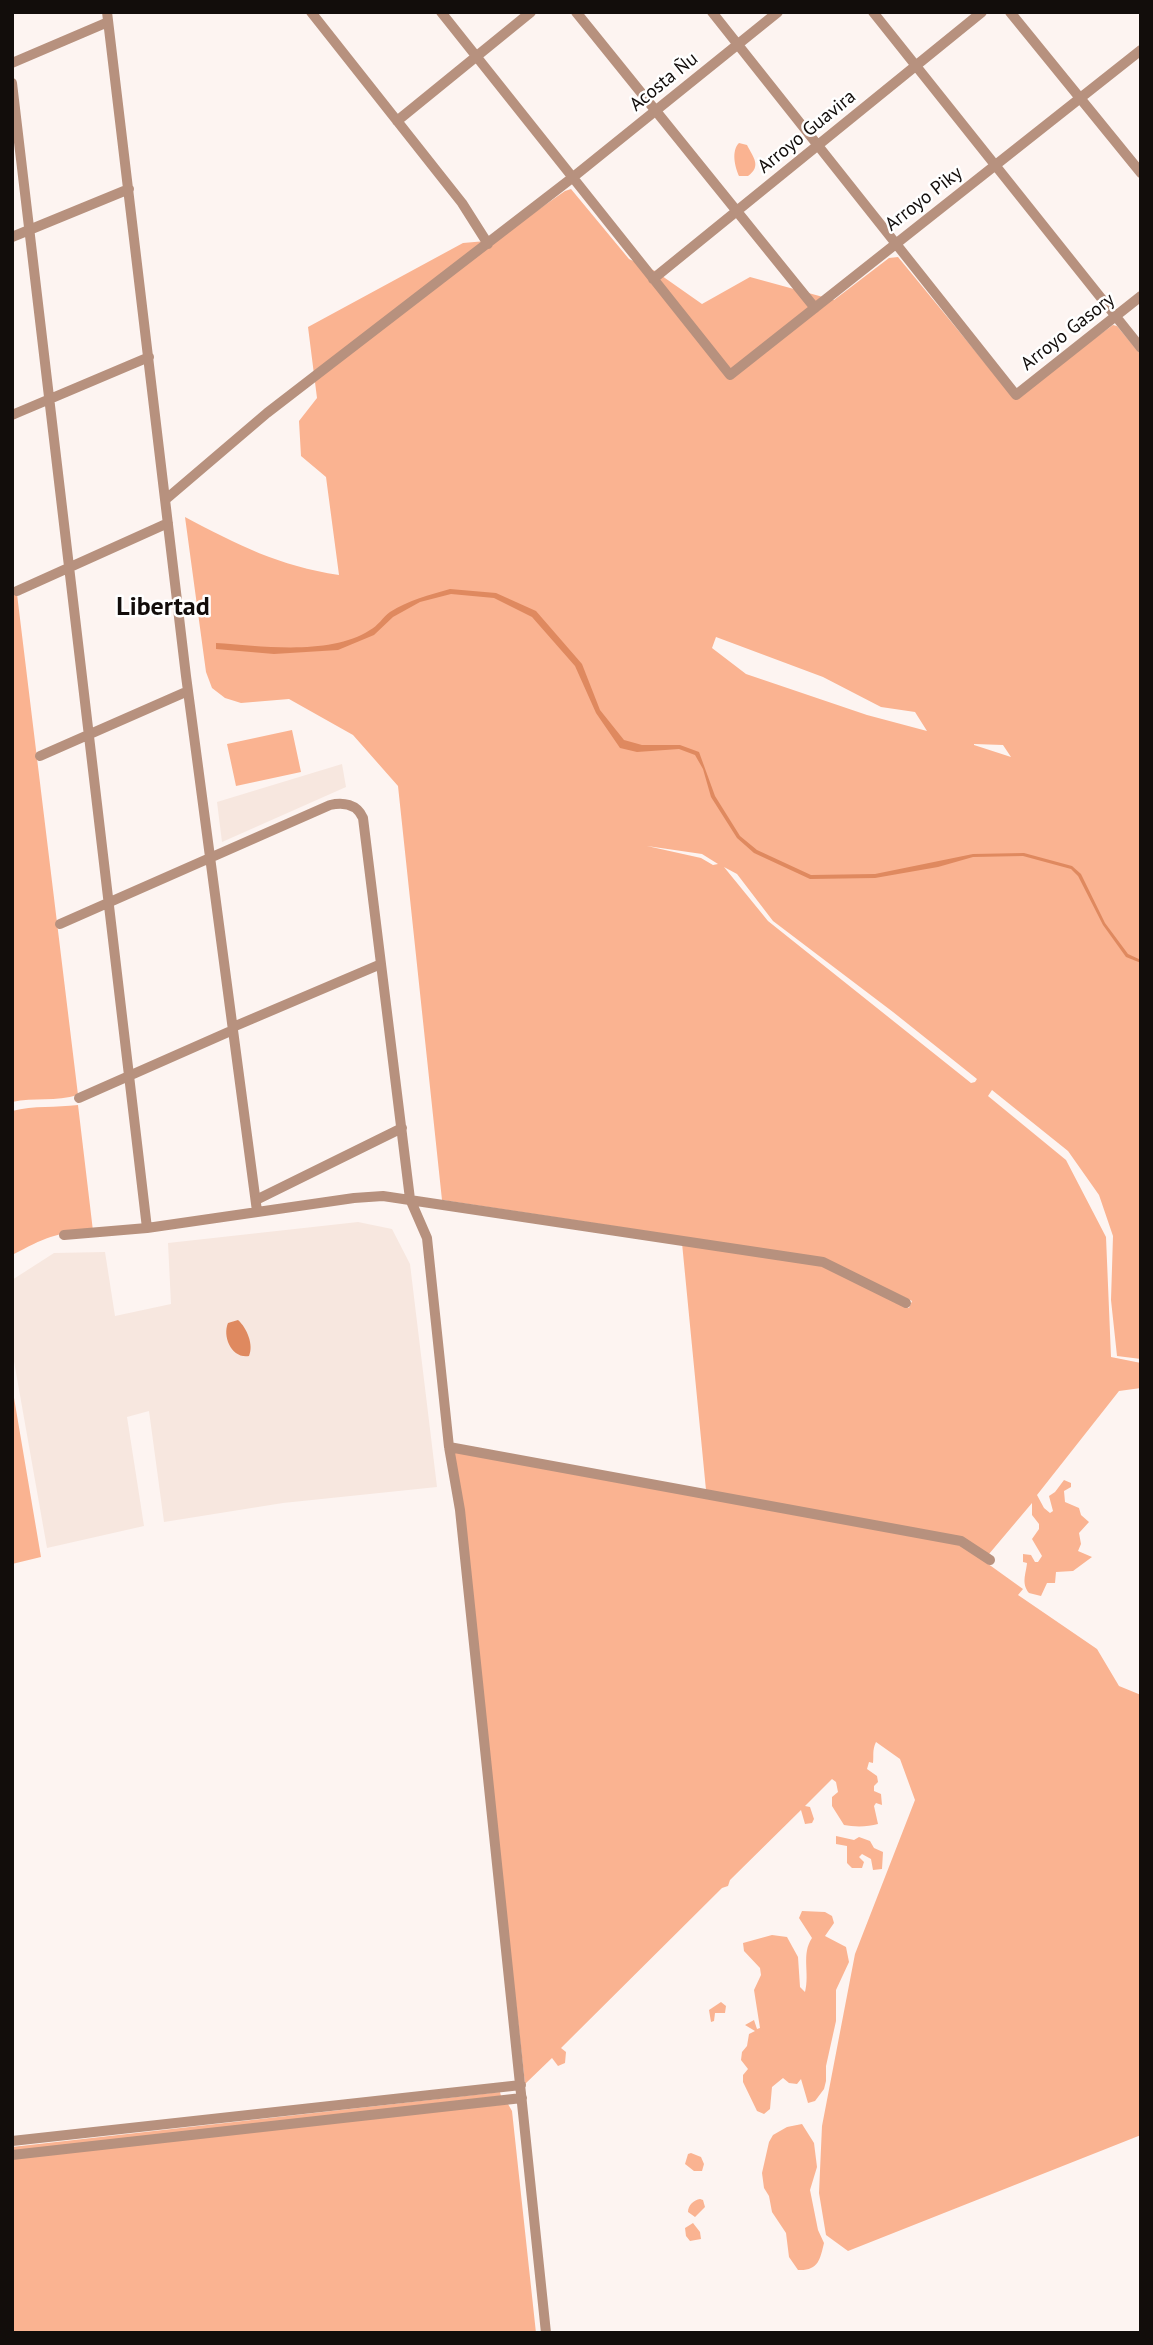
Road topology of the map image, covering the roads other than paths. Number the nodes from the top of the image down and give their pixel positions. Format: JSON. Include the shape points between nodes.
{"nodes":[{"id":1,"x":311,"y":12,"type":"edge"},
{"id":2,"x":441,"y":12,"type":"edge"},
{"id":3,"x":531,"y":12,"type":"edge"},
{"id":4,"x":576,"y":12,"type":"edge"},
{"id":5,"x":712,"y":12,"type":"edge"},
{"id":6,"x":778,"y":12,"type":"edge"},
{"id":7,"x":873,"y":12,"type":"edge"},
{"id":8,"x":982,"y":12,"type":"edge"},
{"id":9,"x":1010,"y":12,"type":"edge"},
{"id":10,"x":107,"y":17,"type":"edge"},
{"id":11,"x":738,"y":45,"type":"junction"},
{"id":12,"x":1141,"y":50,"type":"edge"},
{"id":13,"x":476,"y":57,"type":"junction"},
{"id":14,"x":12,"y":63,"type":"edge"},
{"id":15,"x":916,"y":66,"type":"junction"},
{"id":16,"x":12,"y":83,"type":"edge"},
{"id":17,"x":1080,"y":98,"type":"junction"},
{"id":18,"x":656,"y":111,"type":"junction"},
{"id":19,"x":397,"y":121,"type":"junction"},
{"id":20,"x":818,"y":145,"type":"junction"},
{"id":21,"x":995,"y":165,"type":"junction"},
{"id":22,"x":1141,"y":173,"type":"edge"},
{"id":23,"x":572,"y":178,"type":"junction"},
{"id":24,"x":129,"y":189,"type":"junction"},
{"id":25,"x":737,"y":211,"type":"junction"},
{"id":26,"x":30,"y":230,"type":"junction"},
{"id":27,"x":12,"y":237,"type":"edge"},
{"id":28,"x":488,"y":244,"type":"junction"},
{"id":29,"x":896,"y":244,"type":"junction"},
{"id":30,"x":653,"y":279,"type":"junction"},
{"id":31,"x":1141,"y":296,"type":"edge"},
{"id":32,"x":815,"y":308,"type":"junction"},
{"id":33,"x":1116,"y":316,"type":"junction"},
{"id":34,"x":1141,"y":348,"type":"edge"},
{"id":35,"x":149,"y":358,"type":"junction"},
{"id":36,"x":49,"y":399,"type":"junction"},
{"id":37,"x":12,"y":415,"type":"edge"},
{"id":38,"x":166,"y":500,"type":"junction"},
{"id":39,"x":168,"y":523,"type":"junction"},
{"id":40,"x":70,"y":568,"type":"junction"},
{"id":41,"x":17,"y":591,"type":"dead end"},
{"id":42,"x":188,"y":691,"type":"junction"},
{"id":43,"x":89,"y":735,"type":"junction"},
{"id":44,"x":40,"y":756,"type":"dead end"},
{"id":45,"x":210,"y":858,"type":"junction"},
{"id":46,"x":109,"y":902,"type":"junction"},
{"id":47,"x":60,"y":924,"type":"dead end"},
{"id":48,"x":381,"y":964,"type":"junction"},
{"id":49,"x":233,"y":1029,"type":"junction"},
{"id":50,"x":129,"y":1076,"type":"junction"},
{"id":51,"x":79,"y":1098,"type":"dead end"},
{"id":52,"x":402,"y":1128,"type":"junction"},
{"id":53,"x":410,"y":1199,"type":"junction"},
{"id":54,"x":257,"y":1206,"type":"junction"},
{"id":55,"x":147,"y":1228,"type":"junction"},
{"id":56,"x":64,"y":1235,"type":"dead end"},
{"id":57,"x":906,"y":1303,"type":"dead end"},
{"id":58,"x":449,"y":1447,"type":"junction"},
{"id":59,"x":989,"y":1560,"type":"dead end"},
{"id":60,"x":521,"y":2085,"type":"junction"},
{"id":61,"x":522,"y":2098,"type":"junction"},
{"id":62,"x":12,"y":2141,"type":"edge"},
{"id":63,"x":12,"y":2155,"type":"edge"},
{"id":64,"x":546,"y":2333,"type":"edge"}],
"edges":[{"from":1,"to":19,"type":"street"},
{"from":2,"to":13,"type":"street"},
{"from":3,"to":13,"type":"street"},
{"from":4,"to":18,"type":"street"},
{"from":5,"to":11,"type":"street"},
{"from":6,"to":11,"type":"street","name":"Acosta Ñu"},
{"from":7,"to":15,"type":"street"},
{"from":8,"to":15,"type":"street","name":"Arroyo Guavira"},
{"from":9,"to":17,"type":"street"},
{"from":10,"to":14,"type":"street"},
{"from":10,"to":24,"type":"street"},
{"from":11,"to":18,"type":"street","name":"Acosta Ñu"},
{"from":11,"to":20,"type":"street"},
{"from":12,"to":17,"type":"street","name":"Arroyo Piky"},
{"from":13,"to":19,"type":"street"},
{"from":13,"to":23,"type":"street"},
{"from":15,"to":20,"type":"street","name":"Arroyo Guavira"},
{"from":15,"to":21,"type":"street"},
{"from":16,"to":26,"type":"street"},
{"from":17,"to":21,"type":"street","name":"Arroyo Piky"},
{"from":17,"to":22,"type":"street"},
{"from":18,"to":23,"type":"street","name":"Acosta Ñu"},
{"from":18,"to":25,"type":"street"},
{"from":19,"to":28,"type":"street"},
{"from":20,"to":25,"type":"street","name":"Arroyo Guavira"},
{"from":20,"to":29,"type":"street"},
{"from":21,"to":29,"type":"street","name":"Arroyo Piky"},
{"from":21,"to":33,"type":"street"},
{"from":23,"to":28,"type":"street","name":"Acosta Ñu"},
{"from":23,"to":30,"type":"street"},
{"from":24,"to":26,"type":"street"},
{"from":24,"to":35,"type":"street"},
{"from":25,"to":30,"type":"street","name":"Arroyo Guavira"},
{"from":25,"to":32,"type":"street"},
{"from":26,"to":27,"type":"street"},
{"from":26,"to":36,"type":"street"},
{"from":28,"to":38,"type":"street","name":"Acosta Ñu","via":[[267,412]]},
{"from":29,"to":32,"type":"street","name":"Arroyo Piky"},
{"from":29,"to":33,"type":"street","name":"Arroyo Gasory","via":[[1016,395]]},
{"from":30,"to":32,"type":"street","name":"Arroyo Piky","via":[[730,375]]},
{"from":31,"to":33,"type":"street","name":"Arroyo Gasory"},
{"from":33,"to":34,"type":"street"},
{"from":35,"to":36,"type":"street"},
{"from":35,"to":38,"type":"street"},
{"from":36,"to":37,"type":"street"},
{"from":36,"to":40,"type":"street"},
{"from":38,"to":39,"type":"street"},
{"from":39,"to":40,"type":"street"},
{"from":39,"to":42,"type":"street"},
{"from":40,"to":41,"type":"street"},
{"from":40,"to":43,"type":"street"},
{"from":42,"to":43,"type":"street"},
{"from":42,"to":45,"type":"street"},
{"from":43,"to":44,"type":"street"},
{"from":43,"to":46,"type":"street"},
{"from":45,"to":46,"type":"street"},
{"from":45,"to":48,"type":"street","via":[[330,805],[341,803],[360,811]]},
{"from":45,"to":49,"type":"street"},
{"from":46,"to":47,"type":"street"},
{"from":46,"to":50,"type":"street"},
{"from":48,"to":49,"type":"street"},
{"from":48,"to":52,"type":"street"},
{"from":49,"to":50,"type":"street"},
{"from":49,"to":54,"type":"street"},
{"from":50,"to":51,"type":"street"},
{"from":50,"to":55,"type":"street"},
{"from":52,"to":53,"type":"street"},
{"from":52,"to":54,"type":"street"},
{"from":53,"to":54,"type":"street","via":[[383,1196]]},
{"from":53,"to":57,"type":"street","via":[[823,1262]]},
{"from":53,"to":58,"type":"street","via":[[427,1238]]},
{"from":54,"to":55,"type":"street"},
{"from":55,"to":56,"type":"street"},
{"from":58,"to":59,"type":"street","via":[[961,1541]]},
{"from":58,"to":60,"type":"street","via":[[460,1510]]},
{"from":60,"to":61,"type":"street"},
{"from":60,"to":62,"type":"street"},
{"from":61,"to":63,"type":"street"},
{"from":61,"to":64,"type":"street"}]}
